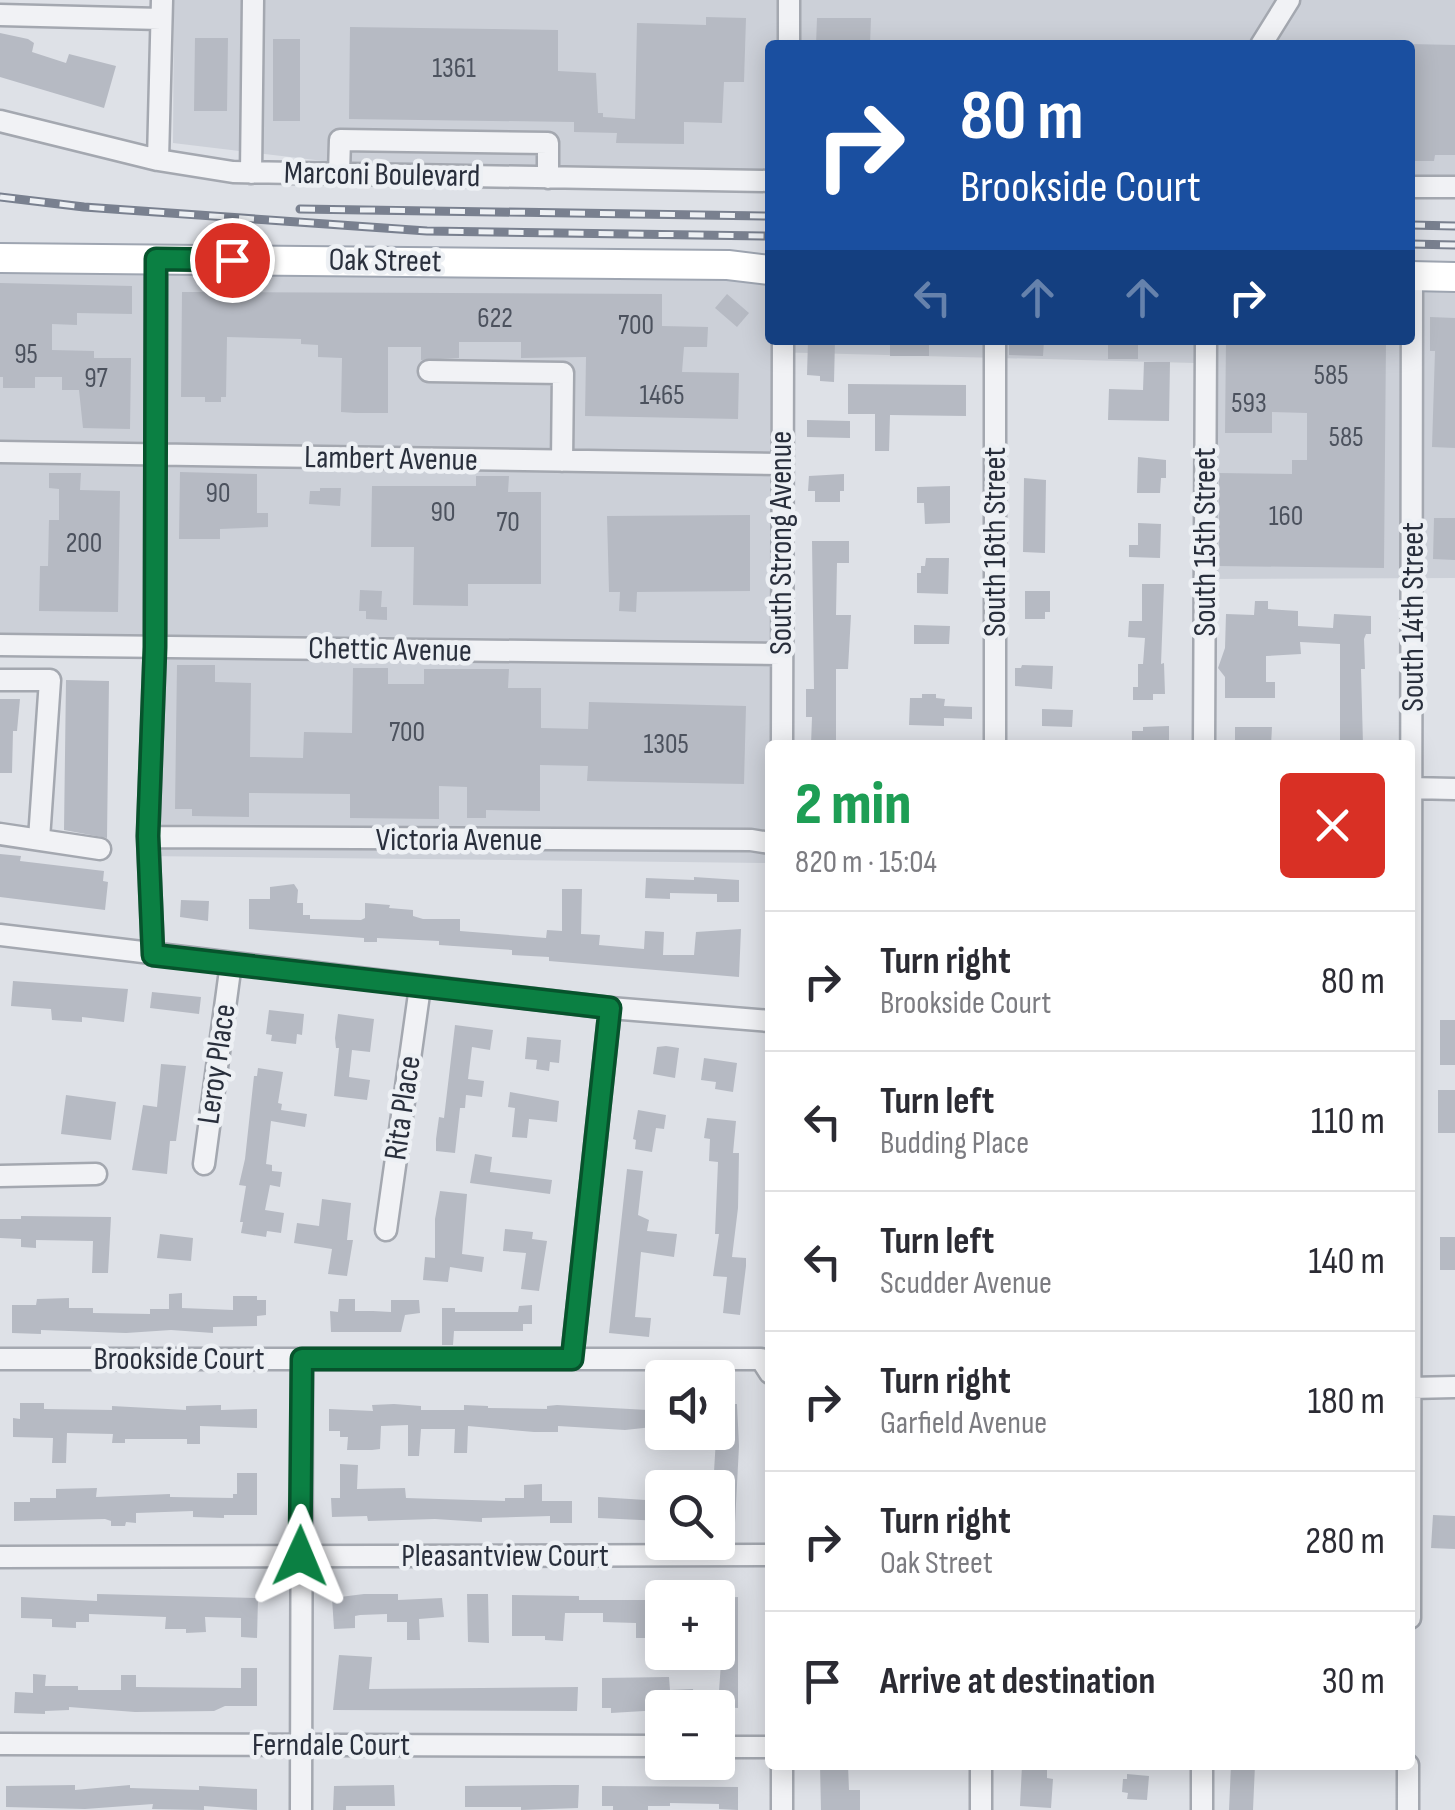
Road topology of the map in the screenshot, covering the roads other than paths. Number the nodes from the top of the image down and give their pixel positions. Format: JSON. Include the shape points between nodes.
{"nodes":[{"id":1,"x":253,"y":0,"type":"edge"},
{"id":2,"x":789,"y":0,"type":"edge"},
{"id":3,"x":1289,"y":0,"type":"edge"},
{"id":4,"x":161,"y":9,"type":"edge"},
{"id":5,"x":0,"y":15,"type":"edge"},
{"id":6,"x":789,"y":40,"type":"edge"},
{"id":7,"x":1263,"y":40,"type":"edge"},
{"id":8,"x":0,"y":121,"type":"edge"},
{"id":9,"x":417,"y":141,"type":"junction"},
{"id":10,"x":477,"y":142,"type":"junction"},
{"id":11,"x":158,"y":160,"type":"junction"},
{"id":12,"x":251,"y":172,"type":"junction"},
{"id":13,"x":339,"y":173,"type":"junction"},
{"id":14,"x":416,"y":176,"type":"junction"},
{"id":15,"x":477,"y":178,"type":"junction"},
{"id":16,"x":548,"y":178,"type":"junction"},
{"id":17,"x":765,"y":182,"type":"edge"},
{"id":18,"x":1415,"y":186,"type":"edge"},
{"id":19,"x":1455,"y":187,"type":"edge"},
{"id":20,"x":0,"y":258,"type":"edge"},
{"id":21,"x":156,"y":259,"type":"junction"},
{"id":22,"x":765,"y":269,"type":"edge"},
{"id":23,"x":1415,"y":276,"type":"edge"},
{"id":24,"x":1455,"y":277,"type":"edge"},
{"id":25,"x":783,"y":345,"type":"edge"},
{"id":26,"x":995,"y":345,"type":"edge"},
{"id":27,"x":1206,"y":345,"type":"edge"},
{"id":28,"x":1411,"y":345,"type":"edge"},
{"id":29,"x":430,"y":371,"type":"dead end"},
{"id":30,"x":0,"y":452,"type":"edge"},
{"id":31,"x":155,"y":456,"type":"junction"},
{"id":32,"x":562,"y":461,"type":"junction"},
{"id":33,"x":781,"y":464,"type":"junction"},
{"id":34,"x":0,"y":644,"type":"edge"},
{"id":35,"x":155,"y":647,"type":"junction"},
{"id":36,"x":781,"y":654,"type":"junction"},
{"id":37,"x":0,"y":680,"type":"edge"},
{"id":38,"x":782,"y":740,"type":"edge"},
{"id":39,"x":995,"y":740,"type":"edge"},
{"id":40,"x":1204,"y":740,"type":"edge"},
{"id":41,"x":1412,"y":740,"type":"edge"},
{"id":42,"x":1415,"y":788,"type":"edge"},
{"id":43,"x":1455,"y":789,"type":"edge"},
{"id":44,"x":0,"y":834,"type":"edge"},
{"id":45,"x":148,"y":836,"type":"junction"},
{"id":46,"x":39,"y":839,"type":"junction"},
{"id":47,"x":765,"y":842,"type":"edge"},
{"id":48,"x":100,"y":849,"type":"dead end"},
{"id":49,"x":0,"y":935,"type":"edge"},
{"id":50,"x":153,"y":955,"type":"junction"},
{"id":51,"x":231,"y":964,"type":"junction"},
{"id":52,"x":420,"y":987,"type":"junction"},
{"id":53,"x":610,"y":1008,"type":"junction"},
{"id":54,"x":765,"y":1021,"type":"edge"},
{"id":55,"x":204,"y":1164,"type":"dead end"},
{"id":56,"x":96,"y":1174,"type":"dead end"},
{"id":57,"x":0,"y":1176,"type":"edge"},
{"id":58,"x":386,"y":1230,"type":"dead end"},
{"id":59,"x":0,"y":1359,"type":"edge"},
{"id":60,"x":302,"y":1359,"type":"junction"},
{"id":61,"x":572,"y":1359,"type":"junction"},
{"id":62,"x":765,"y":1365,"type":"edge"},
{"id":63,"x":1455,"y":1386,"type":"edge"},
{"id":64,"x":1415,"y":1388,"type":"edge"},
{"id":65,"x":765,"y":1555,"type":"edge"},
{"id":66,"x":300,"y":1556,"type":"junction"},
{"id":67,"x":0,"y":1557,"type":"edge"},
{"id":68,"x":0,"y":1744,"type":"edge"},
{"id":69,"x":301,"y":1745,"type":"junction"},
{"id":70,"x":645,"y":1746,"type":"edge"},
{"id":71,"x":735,"y":1747,"type":"edge"},
{"id":72,"x":765,"y":1747,"type":"edge"},
{"id":73,"x":782,"y":1770,"type":"edge"},
{"id":74,"x":981,"y":1770,"type":"edge"},
{"id":75,"x":1202,"y":1770,"type":"edge"},
{"id":76,"x":1408,"y":1770,"type":"edge"},
{"id":77,"x":301,"y":1810,"type":"edge"},
{"id":78,"x":782,"y":1810,"type":"edge"},
{"id":79,"x":981,"y":1810,"type":"edge"},
{"id":80,"x":1202,"y":1810,"type":"edge"},
{"id":81,"x":1408,"y":1810,"type":"edge"}],
"edges":[{"from":1,"to":12,"type":"street"},
{"from":2,"to":6,"type":"street"},
{"from":3,"to":7,"type":"street"},
{"from":4,"to":5,"type":"street"},
{"from":4,"to":11,"type":"street"},
{"from":8,"to":11,"type":"street","name":"Marconi Boulevard"},
{"from":9,"to":10,"type":"street"},
{"from":9,"to":13,"type":"street","via":[[340,140]]},
{"from":9,"to":14,"type":"street"},
{"from":10,"to":15,"type":"street"},
{"from":10,"to":16,"type":"street","via":[[548,143]]},
{"from":11,"to":12,"type":"street","name":"Marconi Boulevard"},
{"from":12,"to":13,"type":"street","name":"Marconi Boulevard"},
{"from":13,"to":14,"type":"street","name":"Marconi Boulevard"},
{"from":14,"to":15,"type":"street","name":"Marconi Boulevard"},
{"from":15,"to":16,"type":"street","name":"Marconi Boulevard"},
{"from":16,"to":17,"type":"street","name":"Marconi Boulevard"},
{"from":18,"to":19,"type":"street"},
{"from":20,"to":21,"type":"main road","name":"Oak Street"},
{"from":21,"to":22,"type":"main road","name":"Oak Street"},
{"from":21,"to":31,"type":"street"},
{"from":23,"to":24,"type":"main road"},
{"from":25,"to":33,"type":"street","name":"South Strong Avenue"},
{"from":26,"to":39,"type":"street","name":"South 16th Street"},
{"from":27,"to":40,"type":"street","name":"South 15th Street"},
{"from":28,"to":41,"type":"street","name":"South 14th Street"},
{"from":29,"to":32,"type":"street","via":[[563,373]]},
{"from":30,"to":31,"type":"street","name":"Lambert Avenue"},
{"from":31,"to":32,"type":"street","name":"Lambert Avenue"},
{"from":31,"to":35,"type":"street"},
{"from":32,"to":33,"type":"street","name":"Lambert Avenue"},
{"from":33,"to":36,"type":"street","name":"South Strong Avenue"},
{"from":34,"to":35,"type":"street","name":"Chettic Avenue"},
{"from":35,"to":36,"type":"street","name":"Chettic Avenue"},
{"from":35,"to":45,"type":"street"},
{"from":36,"to":38,"type":"street","name":"South Strong Avenue"},
{"from":37,"to":46,"type":"street","via":[[50,680]]},
{"from":42,"to":43,"type":"street"},
{"from":44,"to":46,"type":"street"},
{"from":45,"to":47,"type":"street","name":"Victoria Avenue"},
{"from":45,"to":50,"type":"street"},
{"from":46,"to":48,"type":"street"},
{"from":49,"to":50,"type":"street"},
{"from":50,"to":51,"type":"street"},
{"from":51,"to":52,"type":"street"},
{"from":51,"to":55,"type":"street","name":"Leroy Place"},
{"from":52,"to":53,"type":"street"},
{"from":52,"to":58,"type":"street","name":"Rita Place"},
{"from":53,"to":54,"type":"street"},
{"from":53,"to":61,"type":"street"},
{"from":56,"to":57,"type":"street"},
{"from":59,"to":60,"type":"street","name":"Brookside Court"},
{"from":60,"to":61,"type":"street","name":"Brookside Court"},
{"from":60,"to":66,"type":"street"},
{"from":61,"to":62,"type":"street","name":"Brookside Court","via":[[761,1359]]},
{"from":63,"to":64,"type":"street"},
{"from":65,"to":66,"type":"street","name":"Pleasantview Court"},
{"from":66,"to":67,"type":"street","name":"Pleasantview Court"},
{"from":66,"to":69,"type":"street"},
{"from":68,"to":69,"type":"street","name":"Ferndale Court"},
{"from":69,"to":70,"type":"street","name":"Ferndale Court"},
{"from":69,"to":77,"type":"street"},
{"from":71,"to":72,"type":"street"},
{"from":73,"to":78,"type":"street"},
{"from":74,"to":79,"type":"street"},
{"from":75,"to":80,"type":"street"},
{"from":76,"to":81,"type":"street"}]}
